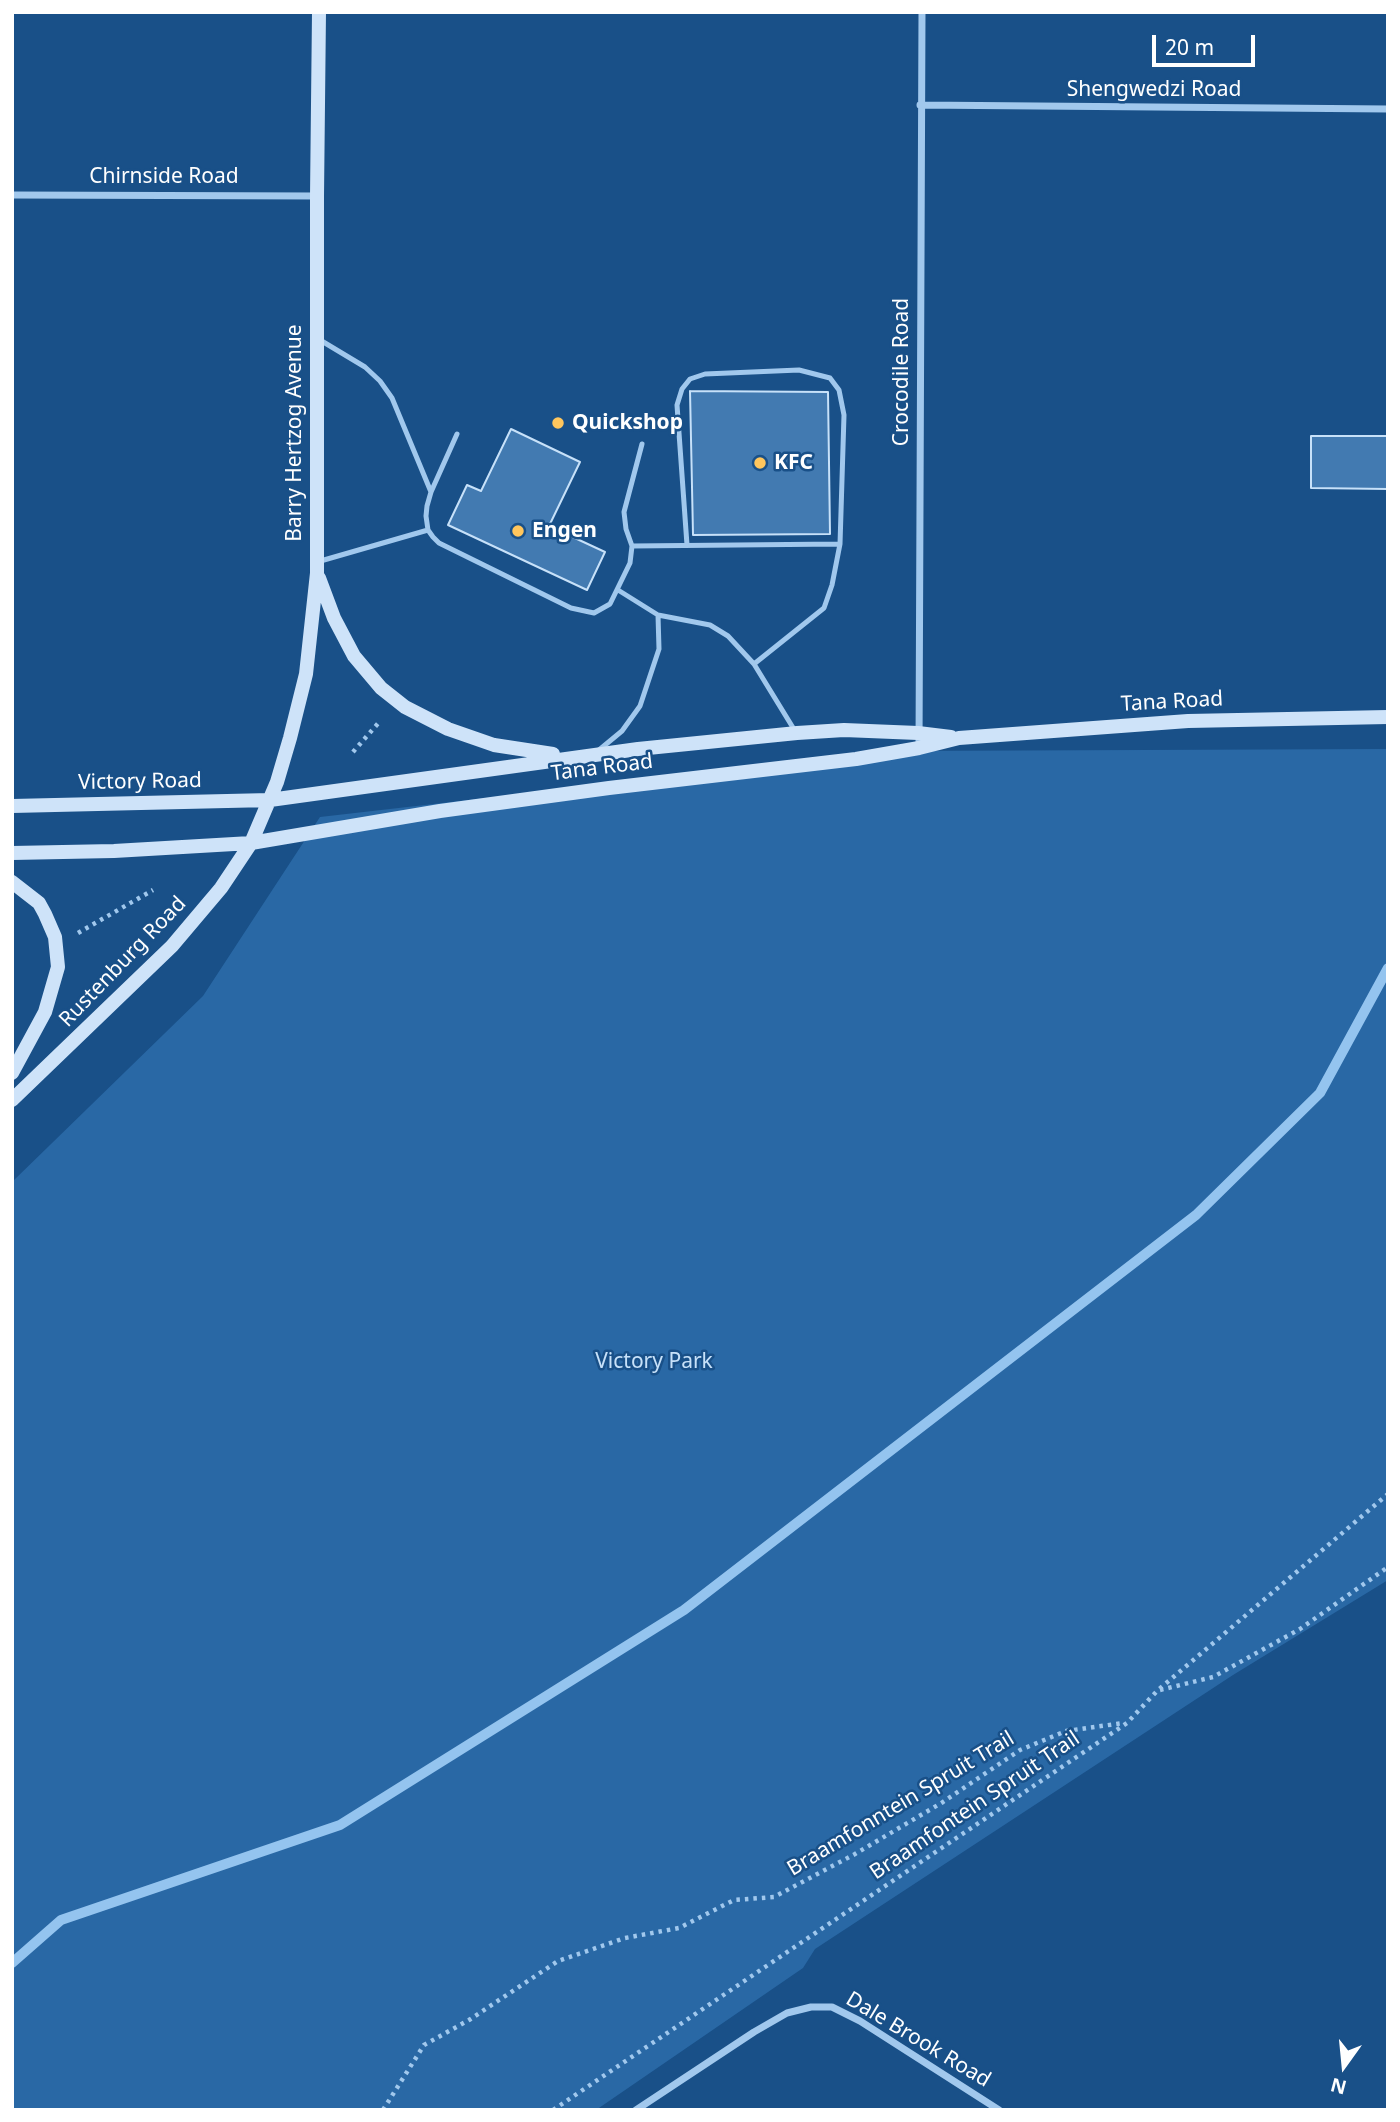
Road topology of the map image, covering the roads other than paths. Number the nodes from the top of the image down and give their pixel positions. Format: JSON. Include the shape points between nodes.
{"nodes":[{"id":1,"x":319,"y":12,"type":"edge"},
{"id":2,"x":922,"y":12,"type":"edge"},
{"id":3,"x":920,"y":105,"type":"junction"},
{"id":4,"x":1388,"y":109,"type":"edge"},
{"id":5,"x":12,"y":195,"type":"edge"},
{"id":6,"x":317,"y":196,"type":"junction"},
{"id":7,"x":316,"y":337,"type":"junction"},
{"id":8,"x":457,"y":434,"type":"dead end"},
{"id":9,"x":642,"y":444,"type":"dead end"},
{"id":10,"x":431,"y":492,"type":"junction"},
{"id":11,"x":428,"y":530,"type":"junction"},
{"id":12,"x":840,"y":544,"type":"junction"},
{"id":13,"x":687,"y":545,"type":"junction"},
{"id":14,"x":632,"y":546,"type":"junction"},
{"id":15,"x":317,"y":568,"type":"junction"},
{"id":16,"x":618,"y":590,"type":"junction"},
{"id":17,"x":657,"y":615,"type":"junction"},
{"id":18,"x":754,"y":664,"type":"junction"},
{"id":19,"x":1388,"y":717,"type":"edge"},
{"id":20,"x":797,"y":733,"type":"junction"},
{"id":21,"x":918,"y":733,"type":"junction"},
{"id":22,"x":959,"y":738,"type":"junction"},
{"id":23,"x":919,"y":748,"type":"junction"},
{"id":24,"x":594,"y":754,"type":"junction"},
{"id":25,"x":576,"y":757,"type":"junction"},
{"id":26,"x":270,"y":800,"type":"junction"},
{"id":27,"x":12,"y":806,"type":"edge"},
{"id":28,"x":251,"y":843,"type":"junction"},
{"id":29,"x":12,"y":853,"type":"edge"},
{"id":30,"x":12,"y":882,"type":"edge"},
{"id":31,"x":12,"y":1073,"type":"edge"},
{"id":32,"x":12,"y":1100,"type":"edge"},
{"id":33,"x":636,"y":2110,"type":"edge"},
{"id":34,"x":999,"y":2110,"type":"edge"}],
"edges":[{"from":1,"to":6,"type":"main road","name":"Barry Hertzog Avenue"},
{"from":2,"to":3,"type":"street","name":"Crocodile Road"},
{"from":3,"to":4,"type":"street","name":"Shengwedzi Road"},
{"from":3,"to":21,"type":"street","name":"Crocodile Road"},
{"from":5,"to":6,"type":"street","name":"Chirnside Road"},
{"from":6,"to":7,"type":"main road","name":"Barry Hertzog Avenue"},
{"from":7,"to":10,"type":"lane","via":[[380,381],[392,398]]},
{"from":7,"to":15,"type":"main road","name":"Barry Hertzog Avenue"},
{"from":8,"to":10,"type":"lane"},
{"from":9,"to":14,"type":"lane","via":[[624,512]]},
{"from":10,"to":11,"type":"lane"},
{"from":11,"to":15,"type":"lane"},
{"from":11,"to":16,"type":"lane","via":[[439,544],[582,612],[603,610]]},
{"from":12,"to":13,"type":"lane"},
{"from":12,"to":13,"type":"lane","via":[[844,415],[839,390],[830,378],[799,370],[705,374],[690,379],[682,389],[677,405]]},
{"from":12,"to":18,"type":"lane","via":[[824,608]]},
{"from":13,"to":14,"type":"lane"},
{"from":14,"to":16,"type":"lane"},
{"from":15,"to":25,"type":"main road","via":[[334,618],[354,656],[367,674],[405,707],[494,745]]},
{"from":15,"to":26,"type":"main road","name":"Barry Hertzog Avenue","via":[[300,698]]},
{"from":16,"to":17,"type":"lane"},
{"from":17,"to":18,"type":"lane","via":[[710,625]]},
{"from":17,"to":24,"type":"lane","via":[[659,649],[640,706],[622,731]]},
{"from":18,"to":20,"type":"lane"},
{"from":19,"to":22,"type":"main road","name":"Tana Road","via":[[1188,721]]},
{"from":20,"to":21,"type":"main road","name":"Tana Road"},
{"from":20,"to":24,"type":"main road","name":"Tana Road"},
{"from":21,"to":22,"type":"main road","name":"Tana Road"},
{"from":21,"to":23,"type":"street","name":"Crocodile Road"},
{"from":22,"to":23,"type":"main road","name":"Tana Road"},
{"from":23,"to":28,"type":"main road","name":"Tana Road","via":[[440,811]]},
{"from":24,"to":25,"type":"main road","name":"Tana Road"},
{"from":25,"to":26,"type":"main road","name":"Tana Road"},
{"from":26,"to":27,"type":"main road","name":"Victory Road"},
{"from":26,"to":28,"type":"main road","name":"Barry Hertzog Avenue"},
{"from":28,"to":29,"type":"main road"},
{"from":28,"to":32,"type":"main road","name":"Rustenburg Road","via":[[221,888],[172,946]]},
{"from":30,"to":31,"type":"main road","via":[[45,914],[55,937],[58,967],[45,1012]]},
{"from":33,"to":34,"type":"street","name":"Dale Brook Road","via":[[787,2013],[832,2007]]}]}
